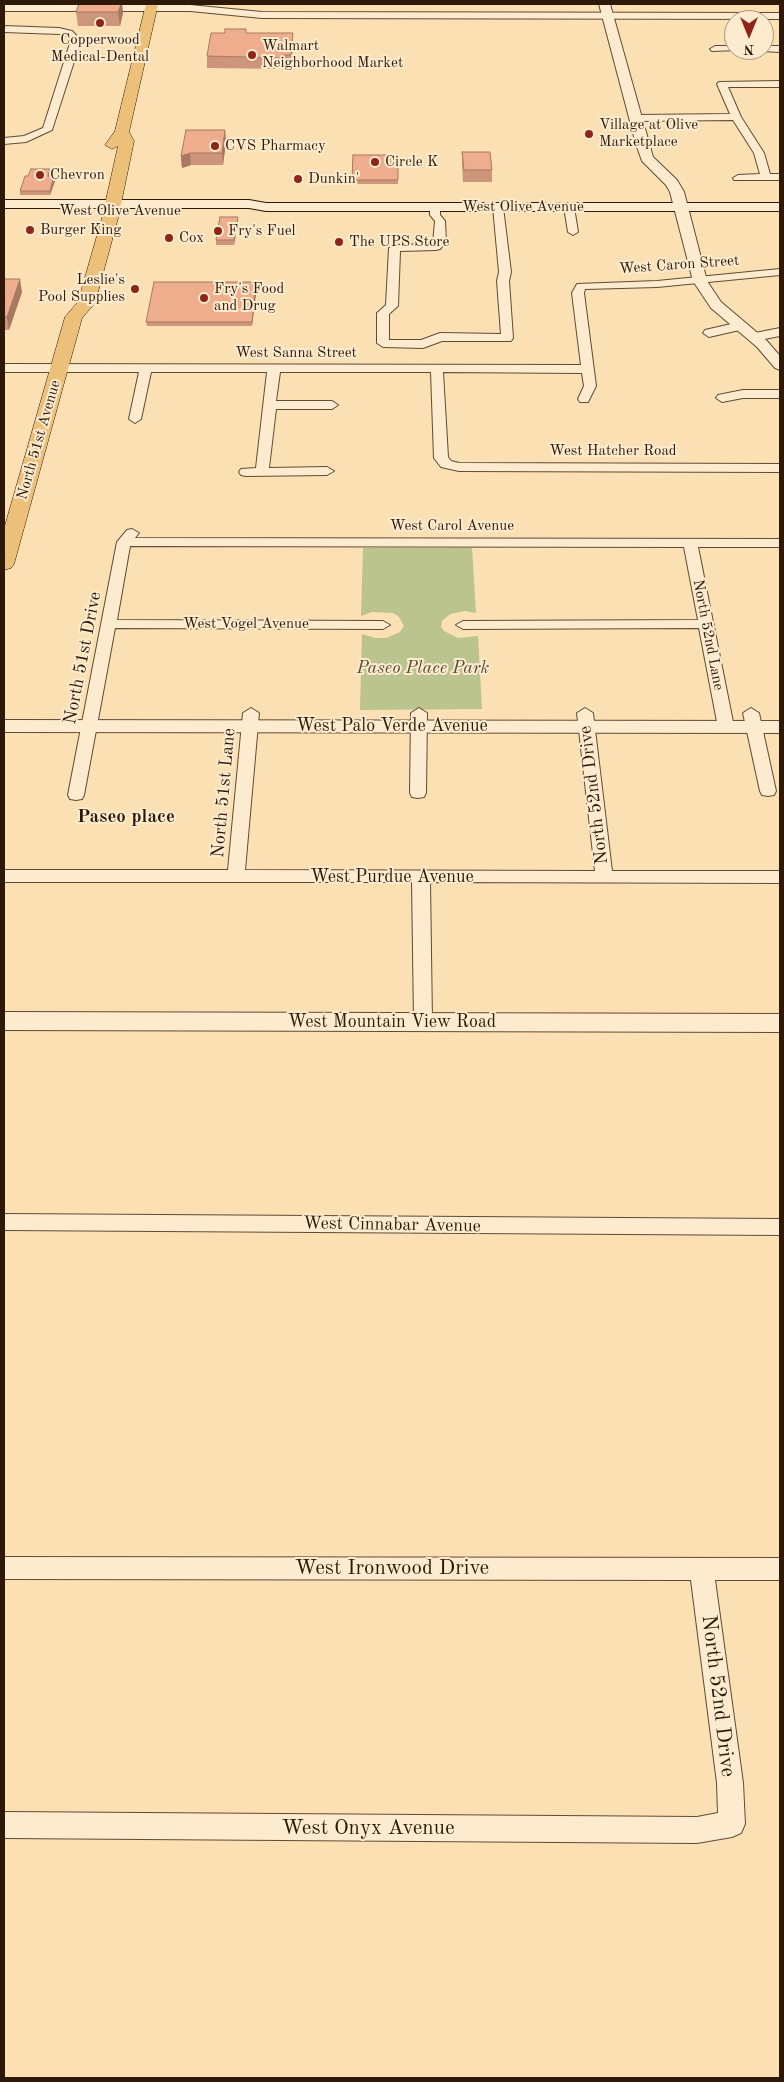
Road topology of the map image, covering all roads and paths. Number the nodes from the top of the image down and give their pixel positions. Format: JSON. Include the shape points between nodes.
{"nodes":[{"id":1,"x":152,"y":5,"type":"edge"},
{"id":2,"x":4,"y":8,"type":"edge"},
{"id":3,"x":606,"y":9,"type":"edge"},
{"id":4,"x":780,"y":16,"type":"edge"},
{"id":5,"x":4,"y":29,"type":"edge"},
{"id":6,"x":715,"y":49,"type":"dead end"},
{"id":7,"x":724,"y":49,"type":"edge"},
{"id":8,"x":780,"y":84,"type":"edge"},
{"id":9,"x":736,"y":117,"type":"junction"},
{"id":10,"x":636,"y":118,"type":"junction"},
{"id":11,"x":122,"y":132,"type":"junction"},
{"id":12,"x":34,"y":137,"type":"joint"},
{"id":13,"x":4,"y":141,"type":"edge"},
{"id":14,"x":105,"y":170,"type":"dead end"},
{"id":15,"x":738,"y":178,"type":"dead end"},
{"id":16,"x":766,"y":178,"type":"junction"},
{"id":17,"x":780,"y":178,"type":"edge"},
{"id":18,"x":4,"y":204,"type":"edge"},
{"id":19,"x":95,"y":207,"type":"junction"},
{"id":20,"x":112,"y":207,"type":"junction"},
{"id":21,"x":498,"y":207,"type":"junction"},
{"id":22,"x":569,"y":207,"type":"junction"},
{"id":23,"x":681,"y":207,"type":"junction"},
{"id":24,"x":780,"y":207,"type":"edge"},
{"id":25,"x":4,"y":211,"type":"edge"},
{"id":26,"x":435,"y":211,"type":"junction"},
{"id":27,"x":573,"y":232,"type":"dead end"},
{"id":28,"x":780,"y":272,"type":"edge"},
{"id":29,"x":700,"y":281,"type":"junction"},
{"id":30,"x":740,"y":326,"type":"junction"},
{"id":31,"x":780,"y":332,"type":"edge"},
{"id":32,"x":709,"y":333,"type":"dead end"},
{"id":33,"x":754,"y":337,"type":"junction"},
{"id":34,"x":780,"y":366,"type":"edge"},
{"id":35,"x":4,"y":368,"type":"edge"},
{"id":36,"x":59,"y":368,"type":"junction"},
{"id":37,"x":146,"y":368,"type":"junction"},
{"id":38,"x":274,"y":369,"type":"junction"},
{"id":39,"x":437,"y":369,"type":"junction"},
{"id":40,"x":589,"y":369,"type":"junction"},
{"id":41,"x":780,"y":394,"type":"edge"},
{"id":42,"x":722,"y":398,"type":"dead end"},
{"id":43,"x":584,"y":399,"type":"dead end"},
{"id":44,"x":270,"y":405,"type":"junction"},
{"id":45,"x":332,"y":405,"type":"dead end"},
{"id":46,"x":135,"y":419,"type":"dead end"},
{"id":47,"x":780,"y":468,"type":"edge"},
{"id":48,"x":262,"y":470,"type":"junction"},
{"id":49,"x":327,"y":471,"type":"dead end"},
{"id":50,"x":246,"y":472,"type":"dead end"},
{"id":51,"x":129,"y":537,"type":"joint"},
{"id":52,"x":690,"y":543,"type":"junction"},
{"id":53,"x":780,"y":543,"type":"edge"},
{"id":54,"x":4,"y":564,"type":"edge"},
{"id":55,"x":109,"y":624,"type":"junction"},
{"id":56,"x":706,"y":624,"type":"junction"},
{"id":57,"x":383,"y":625,"type":"dead end"},
{"id":58,"x":462,"y":625,"type":"dead end"},
{"id":59,"x":4,"y":713,"type":"edge"},
{"id":60,"x":780,"y":713,"type":"edge"},
{"id":61,"x":90,"y":720,"type":"junction"},
{"id":62,"x":251,"y":720,"type":"junction"},
{"id":63,"x":419,"y":720,"type":"junction"},
{"id":64,"x":586,"y":720,"type":"junction"},
{"id":65,"x":725,"y":720,"type":"junction"},
{"id":66,"x":752,"y":720,"type":"junction"},
{"id":67,"x":4,"y":726,"type":"edge"},
{"id":68,"x":780,"y":727,"type":"edge"},
{"id":69,"x":768,"y":791,"type":"dead end"},
{"id":70,"x":418,"y":793,"type":"dead end"},
{"id":71,"x":76,"y":795,"type":"dead end"},
{"id":72,"x":4,"y":876,"type":"edge"},
{"id":73,"x":236,"y":877,"type":"junction"},
{"id":74,"x":421,"y":877,"type":"junction"},
{"id":75,"x":604,"y":877,"type":"junction"},
{"id":76,"x":780,"y":877,"type":"edge"},
{"id":77,"x":4,"y":1021,"type":"edge"},
{"id":78,"x":423,"y":1021,"type":"junction"},
{"id":79,"x":780,"y":1023,"type":"edge"},
{"id":80,"x":4,"y":1222,"type":"edge"},
{"id":81,"x":780,"y":1227,"type":"edge"},
{"id":82,"x":4,"y":1568,"type":"edge"},
{"id":83,"x":702,"y":1569,"type":"junction"},
{"id":84,"x":780,"y":1569,"type":"edge"},
{"id":85,"x":732,"y":1824,"type":"joint"},
{"id":86,"x":4,"y":1825,"type":"edge"}],
"edges":[{"from":1,"to":2,"type":"street"},
{"from":1,"to":3,"type":"street","via":[[262,15]]},
{"from":1,"to":11,"type":"main road","name":"North 51st Avenue"},
{"from":3,"to":4,"type":"street"},
{"from":3,"to":10,"type":"street"},
{"from":5,"to":12,"type":"street","via":[[59,31],[69,33],[76,40],[50,124],[47,130]]},
{"from":6,"to":7,"type":"street"},
{"from":8,"to":9,"type":"street","via":[[722,84]]},
{"from":9,"to":10,"type":"street"},
{"from":9,"to":16,"type":"street","via":[[759,153]]},
{"from":10,"to":23,"type":"street","via":[[647,158],[672,183]]},
{"from":11,"to":14,"type":"main road","name":"North 51st Avenue","via":[[113,141]]},
{"from":11,"to":20,"type":"main road","name":"North 51st Avenue","via":[[128,141]]},
{"from":12,"to":13,"type":"street"},
{"from":15,"to":16,"type":"street"},
{"from":16,"to":17,"type":"street"},
{"from":18,"to":19,"type":"main road","name":"West Olive Avenue"},
{"from":19,"to":20,"type":"main road","name":"West Olive Avenue"},
{"from":19,"to":25,"type":"main road","name":"West Olive Avenue"},
{"from":20,"to":26,"type":"main road","name":"West Olive Avenue"},
{"from":20,"to":36,"type":"main road","name":"North 51st Avenue","via":[[86,302],[71,309]]},
{"from":21,"to":22,"type":"main road","name":"West Olive Avenue"},
{"from":21,"to":26,"type":"main road","name":"West Olive Avenue"},
{"from":21,"to":26,"type":"street","via":[[505,272],[507,338],[440,337],[423,344],[384,343],[383,313],[392,306],[394,248],[436,247],[432,242],[431,220]]},
{"from":22,"to":23,"type":"main road","name":"West Olive Avenue"},
{"from":22,"to":27,"type":"street"},
{"from":23,"to":24,"type":"main road","name":"West Olive Avenue"},
{"from":23,"to":29,"type":"street"},
{"from":28,"to":29,"type":"street","name":"West Caron Street"},
{"from":29,"to":30,"type":"street","via":[[716,305]]},
{"from":29,"to":40,"type":"street","name":"West Caron Street","via":[[580,286],[578,293]]},
{"from":30,"to":32,"type":"street"},
{"from":30,"to":33,"type":"street"},
{"from":31,"to":33,"type":"street"},
{"from":33,"to":34,"type":"street"},
{"from":35,"to":36,"type":"street","name":"West Sanna Street"},
{"from":36,"to":37,"type":"street","name":"West Sanna Street"},
{"from":36,"to":54,"type":"main road","name":"North 51st Avenue"},
{"from":37,"to":38,"type":"street","name":"West Sanna Street"},
{"from":37,"to":46,"type":"street"},
{"from":38,"to":39,"type":"street","name":"West Sanna Street"},
{"from":38,"to":44,"type":"street"},
{"from":39,"to":40,"type":"street","name":"West Sanna Street"},
{"from":39,"to":47,"type":"street","name":"West Hatcher Road","via":[[441,458],[446,464],[459,467]]},
{"from":40,"to":43,"type":"street","via":[[590,386]]},
{"from":41,"to":42,"type":"street","via":[[743,394]]},
{"from":44,"to":45,"type":"street"},
{"from":44,"to":48,"type":"street"},
{"from":48,"to":49,"type":"street"},
{"from":48,"to":50,"type":"street"},
{"from":51,"to":52,"type":"street","name":"West Carol Avenue"},
{"from":51,"to":55,"type":"street","name":"North 51st Drive"},
{"from":52,"to":53,"type":"street","name":"West Carol Avenue"},
{"from":52,"to":56,"type":"street","name":"North 52nd Lane"},
{"from":55,"to":57,"type":"street","name":"West Vogel Avenue"},
{"from":55,"to":61,"type":"street","name":"North 51st Drive"},
{"from":56,"to":58,"type":"street"},
{"from":56,"to":65,"type":"street","name":"North 52nd Lane"},
{"from":59,"to":61,"type":"street","name":"West Palo Verde Avenue"},
{"from":60,"to":66,"type":"street","name":"West Palo Verde Avenue"},
{"from":61,"to":62,"type":"street","name":"West Palo Verde Avenue"},
{"from":61,"to":67,"type":"street","name":"West Palo Verde Avenue"},
{"from":61,"to":71,"type":"street","name":"North 51st Drive"},
{"from":62,"to":63,"type":"street","name":"West Palo Verde Avenue"},
{"from":62,"to":73,"type":"street","name":"North 51st Lane"},
{"from":63,"to":64,"type":"street","name":"West Palo Verde Avenue"},
{"from":63,"to":70,"type":"street"},
{"from":64,"to":65,"type":"street","name":"West Palo Verde Avenue"},
{"from":64,"to":75,"type":"street","name":"North 52nd Drive"},
{"from":65,"to":66,"type":"street","name":"West Palo Verde Avenue"},
{"from":66,"to":68,"type":"street","name":"West Palo Verde Avenue"},
{"from":66,"to":69,"type":"street"},
{"from":72,"to":73,"type":"street","name":"West Purdue Avenue"},
{"from":73,"to":74,"type":"street","name":"West Purdue Avenue"},
{"from":74,"to":75,"type":"street","name":"West Purdue Avenue"},
{"from":74,"to":78,"type":"street"},
{"from":75,"to":76,"type":"street","name":"West Purdue Avenue"},
{"from":77,"to":78,"type":"street","name":"West Mountain View Road"},
{"from":78,"to":79,"type":"street","name":"West Mountain View Road"},
{"from":80,"to":81,"type":"street","name":"West Cinnabar Avenue"},
{"from":82,"to":83,"type":"street","name":"West Ironwood Drive"},
{"from":83,"to":84,"type":"street","name":"West Ironwood Drive"},
{"from":83,"to":85,"type":"street","name":"North 52nd Drive","via":[[730,1783]]},
{"from":85,"to":86,"type":"street","name":"West Onyx Avenue","via":[[697,1830]]}]}
